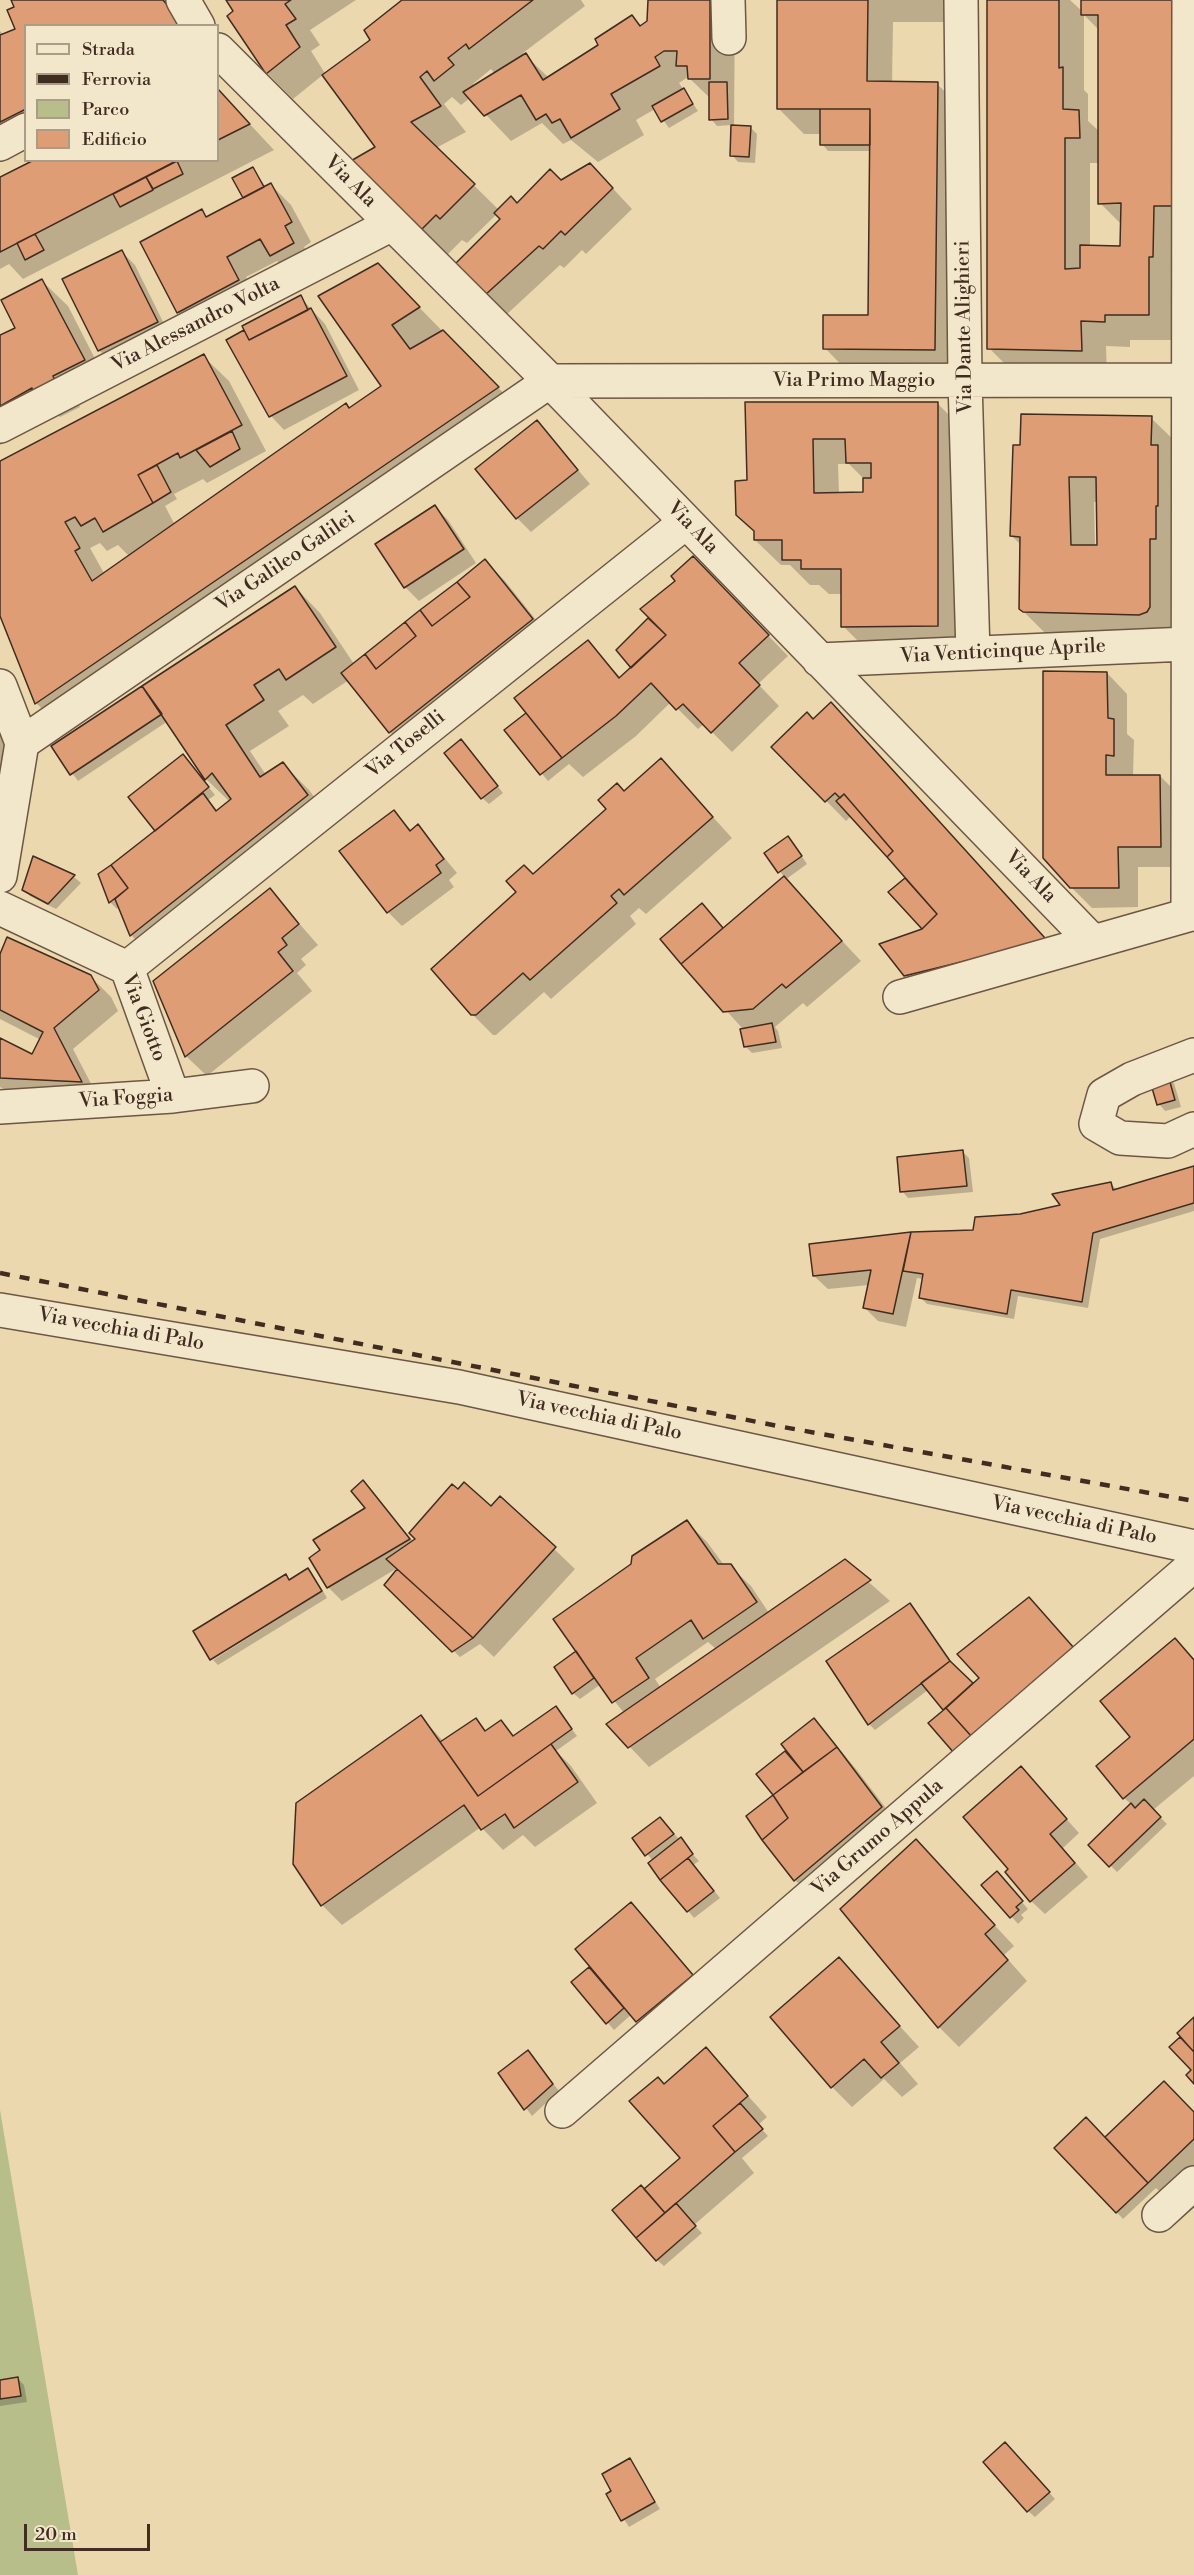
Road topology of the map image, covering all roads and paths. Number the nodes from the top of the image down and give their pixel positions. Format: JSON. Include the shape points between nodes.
{"nodes":[{"id":1,"x":183,"y":0,"type":"edge"},
{"id":2,"x":728,"y":0,"type":"edge"},
{"id":3,"x":961,"y":0,"type":"edge"},
{"id":4,"x":1189,"y":0,"type":"edge"},
{"id":5,"x":197,"y":24,"type":"edge"},
{"id":6,"x":729,"y":38,"type":"dead end"},
{"id":7,"x":219,"y":51,"type":"edge"},
{"id":8,"x":24,"y":131,"type":"edge"},
{"id":9,"x":0,"y":144,"type":"edge"},
{"id":10,"x":392,"y":224,"type":"junction"},
{"id":11,"x":1190,"y":380,"type":"edge"},
{"id":12,"x":550,"y":381,"type":"junction"},
{"id":13,"x":965,"y":381,"type":"junction"},
{"id":14,"x":0,"y":426,"type":"edge"},
{"id":15,"x":686,"y":522,"type":"junction"},
{"id":16,"x":1187,"y":644,"type":"junction"},
{"id":17,"x":973,"y":653,"type":"junction"},
{"id":18,"x":819,"y":660,"type":"junction"},
{"id":19,"x":0,"y":686,"type":"edge"},
{"id":20,"x":22,"y":743,"type":"junction"},
{"id":21,"x":0,"y":876,"type":"edge"},
{"id":22,"x":0,"y":908,"type":"edge"},
{"id":23,"x":1092,"y":941,"type":"junction"},
{"id":24,"x":127,"y":968,"type":"junction"},
{"id":25,"x":900,"y":997,"type":"dead end"},
{"id":26,"x":1194,"y":1055,"type":"edge"},
{"id":27,"x":252,"y":1086,"type":"dead end"},
{"id":28,"x":173,"y":1096,"type":"junction"},
{"id":29,"x":0,"y":1107,"type":"edge"},
{"id":30,"x":1194,"y":1129,"type":"edge"},
{"id":31,"x":0,"y":1310,"type":"edge"},
{"id":32,"x":1194,"y":1547,"type":"edge"},
{"id":33,"x":1194,"y":1565,"type":"edge"},
{"id":34,"x":562,"y":2111,"type":"dead end"},
{"id":35,"x":1194,"y":2183,"type":"edge"},
{"id":36,"x":1159,"y":2215,"type":"dead end"}],
"edges":[{"from":1,"to":5,"type":"street"},
{"from":2,"to":6,"type":"street"},
{"from":3,"to":13,"type":"street","name":"Via Dante Alighieri"},
{"from":4,"to":11,"type":"street"},
{"from":7,"to":10,"type":"street","name":"Via Ala"},
{"from":8,"to":9,"type":"street"},
{"from":10,"to":12,"type":"street","name":"Via Ala"},
{"from":10,"to":14,"type":"street","name":"Via Alessandro Volta"},
{"from":11,"to":13,"type":"street","name":"Via Primo Maggio"},
{"from":11,"to":16,"type":"street"},
{"from":12,"to":13,"type":"street","name":"Via Primo Maggio"},
{"from":12,"to":15,"type":"street","name":"Via Ala"},
{"from":12,"to":20,"type":"street","name":"Via Galileo Galilei"},
{"from":13,"to":17,"type":"street","name":"Via Dante Alighieri"},
{"from":15,"to":18,"type":"street","name":"Via Ala"},
{"from":15,"to":24,"type":"street","name":"Via Toselli"},
{"from":16,"to":17,"type":"street","name":"Via Venticinque Aprile"},
{"from":16,"to":23,"type":"street","via":[[1188,915]]},
{"from":17,"to":18,"type":"street","name":"Via Venticinque Aprile"},
{"from":18,"to":23,"type":"street","name":"Via Ala"},
{"from":19,"to":20,"type":"street"},
{"from":20,"to":21,"type":"street"},
{"from":22,"to":24,"type":"street","name":"Via Giotto"},
{"from":23,"to":25,"type":"street"},
{"from":24,"to":28,"type":"street","name":"Via Giotto"},
{"from":26,"to":30,"type":"street","via":[[1132,1079],[1104,1095],[1096,1124],[1120,1138],[1168,1141]]},
{"from":27,"to":28,"type":"street","name":"Via Foggia"},
{"from":28,"to":29,"type":"street","name":"Via Foggia"},
{"from":31,"to":32,"type":"street","name":"Via vecchia di Palo","via":[[459,1387]]},
{"from":33,"to":34,"type":"street","name":"Via Grumo Appula"},
{"from":35,"to":36,"type":"street"}]}
